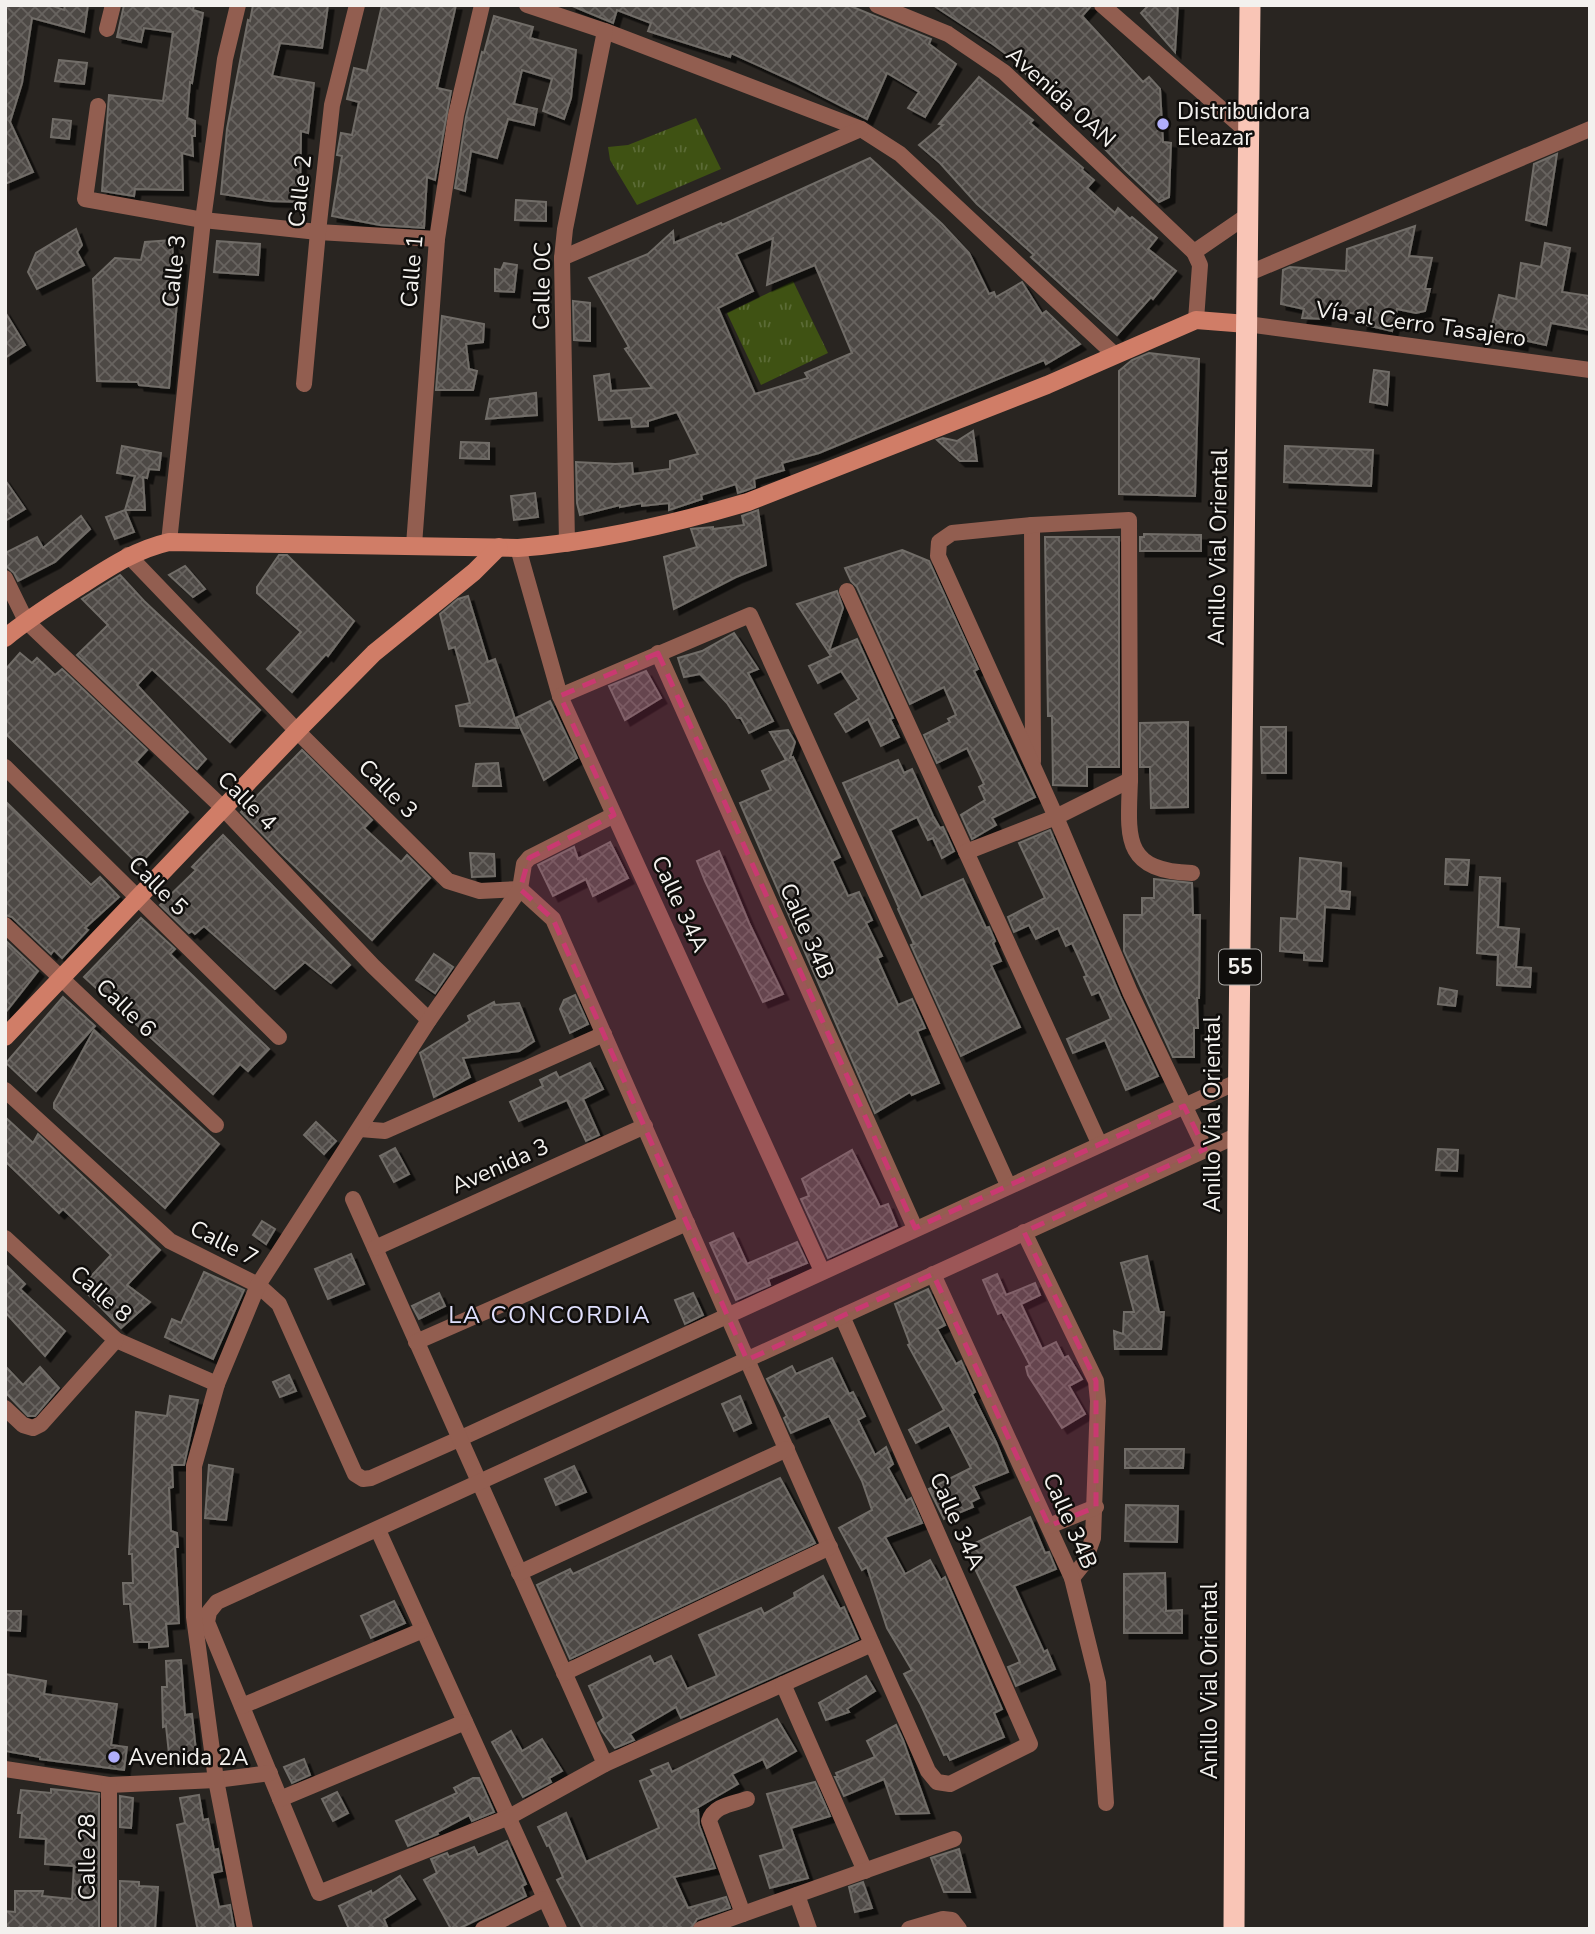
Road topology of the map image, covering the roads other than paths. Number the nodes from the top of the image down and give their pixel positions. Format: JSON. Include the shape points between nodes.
{"nodes":[{"id":1,"x":113,"y":5,"type":"edge"},
{"id":2,"x":238,"y":5,"type":"edge"},
{"id":3,"x":357,"y":5,"type":"edge"},
{"id":4,"x":482,"y":5,"type":"edge"},
{"id":5,"x":527,"y":5,"type":"edge"},
{"id":6,"x":877,"y":5,"type":"edge"},
{"id":7,"x":1102,"y":5,"type":"edge"},
{"id":8,"x":1250,"y":5,"type":"edge"},
{"id":9,"x":107,"y":29,"type":"dead end"},
{"id":10,"x":605,"y":31,"type":"junction"},
{"id":11,"x":98,"y":106,"type":"dead end"},
{"id":12,"x":861,"y":129,"type":"junction"},
{"id":13,"x":1590,"y":129,"type":"edge"},
{"id":14,"x":1249,"y":133,"type":"junction"},
{"id":15,"x":1248,"y":215,"type":"junction"},
{"id":16,"x":202,"y":220,"type":"junction"},
{"id":17,"x":318,"y":232,"type":"junction"},
{"id":18,"x":437,"y":239,"type":"junction"},
{"id":19,"x":1194,"y":252,"type":"junction"},
{"id":20,"x":562,"y":258,"type":"junction"},
{"id":21,"x":1247,"y":274,"type":"junction"},
{"id":22,"x":1196,"y":320,"type":"junction"},
{"id":23,"x":1247,"y":324,"type":"junction"},
{"id":24,"x":1115,"y":355,"type":"junction"},
{"id":25,"x":1590,"y":370,"type":"edge"},
{"id":26,"x":304,"y":384,"type":"dead end"},
{"id":27,"x":1032,"y":525,"type":"junction"},
{"id":28,"x":169,"y":542,"type":"junction"},
{"id":29,"x":567,"y":544,"type":"junction"},
{"id":30,"x":414,"y":545,"type":"junction"},
{"id":31,"x":499,"y":547,"type":"junction"},
{"id":32,"x":518,"y":548,"type":"junction"},
{"id":33,"x":128,"y":555,"type":"junction"},
{"id":34,"x":5,"y":578,"type":"edge"},
{"id":35,"x":846,"y":591,"type":"dead end"},
{"id":36,"x":26,"y":621,"type":"junction"},
{"id":37,"x":5,"y":638,"type":"edge"},
{"id":38,"x":658,"y":653,"type":"junction"},
{"id":39,"x":560,"y":696,"type":"junction"},
{"id":40,"x":297,"y":731,"type":"junction"},
{"id":41,"x":5,"y":767,"type":"edge"},
{"id":42,"x":1033,"y":767,"type":"junction"},
{"id":43,"x":1130,"y":780,"type":"junction"},
{"id":44,"x":223,"y":808,"type":"junction"},
{"id":45,"x":614,"y":816,"type":"junction"},
{"id":46,"x":1056,"y":817,"type":"junction"},
{"id":47,"x":966,"y":852,"type":"junction"},
{"id":48,"x":1192,"y":873,"type":"dead end"},
{"id":49,"x":520,"y":889,"type":"junction"},
{"id":50,"x":138,"y":898,"type":"junction"},
{"id":51,"x":5,"y":925,"type":"edge"},
{"id":52,"x":61,"y":978,"type":"junction"},
{"id":53,"x":429,"y":1020,"type":"junction"},
{"id":54,"x":604,"y":1034,"type":"junction"},
{"id":55,"x":5,"y":1037,"type":"edge"},
{"id":56,"x":279,"y":1037,"type":"dead end"},
{"id":57,"x":1239,"y":1081,"type":"junction"},
{"id":58,"x":5,"y":1090,"type":"edge"},
{"id":59,"x":1184,"y":1106,"type":"junction"},
{"id":60,"x":216,"y":1125,"type":"dead end"},
{"id":61,"x":645,"y":1126,"type":"junction"},
{"id":62,"x":360,"y":1129,"type":"junction"},
{"id":63,"x":1238,"y":1135,"type":"junction"},
{"id":64,"x":1099,"y":1143,"type":"junction"},
{"id":65,"x":1205,"y":1149,"type":"junction"},
{"id":66,"x":1008,"y":1185,"type":"junction"},
{"id":67,"x":353,"y":1199,"type":"dead end"},
{"id":68,"x":687,"y":1223,"type":"junction"},
{"id":69,"x":915,"y":1228,"type":"junction"},
{"id":70,"x":1024,"y":1233,"type":"junction"},
{"id":71,"x":5,"y":1238,"type":"edge"},
{"id":72,"x":375,"y":1248,"type":"junction"},
{"id":73,"x":822,"y":1271,"type":"junction"},
{"id":74,"x":933,"y":1274,"type":"junction"},
{"id":75,"x":258,"y":1285,"type":"junction"},
{"id":76,"x":728,"y":1315,"type":"junction"},
{"id":77,"x":842,"y":1316,"type":"junction"},
{"id":78,"x":116,"y":1340,"type":"junction"},
{"id":79,"x":416,"y":1342,"type":"junction"},
{"id":80,"x":747,"y":1360,"type":"junction"},
{"id":81,"x":217,"y":1384,"type":"junction"},
{"id":82,"x":5,"y":1408,"type":"edge"},
{"id":83,"x":458,"y":1439,"type":"junction"},
{"id":84,"x":787,"y":1449,"type":"junction"},
{"id":85,"x":478,"y":1483,"type":"junction"},
{"id":86,"x":1096,"y":1507,"type":"junction"},
{"id":87,"x":1049,"y":1526,"type":"junction"},
{"id":88,"x":378,"y":1530,"type":"junction"},
{"id":89,"x":830,"y":1547,"type":"junction"},
{"id":90,"x":519,"y":1573,"type":"junction"},
{"id":91,"x":1072,"y":1578,"type":"junction"},
{"id":92,"x":423,"y":1630,"type":"junction"},
{"id":93,"x":872,"y":1644,"type":"junction"},
{"id":94,"x":564,"y":1674,"type":"junction"},
{"id":95,"x":783,"y":1684,"type":"junction"},
{"id":96,"x":242,"y":1706,"type":"junction"},
{"id":97,"x":465,"y":1722,"type":"junction"},
{"id":98,"x":605,"y":1765,"type":"junction"},
{"id":99,"x":5,"y":1769,"type":"edge"},
{"id":100,"x":270,"y":1773,"type":"junction"},
{"id":101,"x":216,"y":1780,"type":"junction"},
{"id":102,"x":109,"y":1785,"type":"junction"},
{"id":103,"x":280,"y":1799,"type":"junction"},
{"id":104,"x":747,"y":1799,"type":"dead end"},
{"id":105,"x":1106,"y":1803,"type":"dead end"},
{"id":106,"x":509,"y":1817,"type":"junction"},
{"id":107,"x":954,"y":1839,"type":"dead end"},
{"id":108,"x":865,"y":1871,"type":"junction"},
{"id":109,"x":797,"y":1895,"type":"junction"},
{"id":110,"x":544,"y":1899,"type":"junction"},
{"id":111,"x":743,"y":1914,"type":"junction"},
{"id":112,"x":109,"y":1929,"type":"edge"},
{"id":113,"x":245,"y":1929,"type":"edge"},
{"id":114,"x":483,"y":1929,"type":"edge"},
{"id":115,"x":559,"y":1929,"type":"edge"},
{"id":116,"x":701,"y":1929,"type":"edge"},
{"id":117,"x":809,"y":1929,"type":"edge"},
{"id":118,"x":909,"y":1929,"type":"edge"},
{"id":119,"x":959,"y":1929,"type":"edge"},
{"id":120,"x":1234,"y":1929,"type":"edge"}],
"edges":[{"from":1,"to":9,"type":"street"},
{"from":2,"to":16,"type":"street","name":"Calle 3","via":[[225,60]]},
{"from":3,"to":17,"type":"street","name":"Calle 2","via":[[332,105]]},
{"from":4,"to":18,"type":"street","name":"Calle 1","via":[[456,115]]},
{"from":5,"to":10,"type":"street"},
{"from":6,"to":19,"type":"street","name":"Avenida 0AN","via":[[948,34],[1004,72]]},
{"from":7,"to":14,"type":"street"},
{"from":8,"to":14,"type":"highway","name":"Anillo Vial Oriental","number":"55"},
{"from":10,"to":12,"type":"street"},
{"from":10,"to":20,"type":"street","name":"Calle 0C"},
{"from":11,"to":16,"type":"street","via":[[86,199]]},
{"from":12,"to":20,"type":"street"},
{"from":12,"to":24,"type":"street","via":[[900,154]]},
{"from":13,"to":21,"type":"street"},
{"from":14,"to":15,"type":"highway","name":"Anillo Vial Oriental","number":"55"},
{"from":15,"to":19,"type":"street"},
{"from":15,"to":21,"type":"highway","name":"Anillo Vial Oriental","number":"55"},
{"from":16,"to":17,"type":"street"},
{"from":16,"to":28,"type":"street","name":"Calle 3"},
{"from":17,"to":18,"type":"street"},
{"from":17,"to":26,"type":"street","name":"Calle 2"},
{"from":18,"to":30,"type":"street","name":"Calle 1"},
{"from":19,"to":22,"type":"street","via":[[1199,265]]},
{"from":20,"to":29,"type":"street","name":"Calle 0C"},
{"from":21,"to":23,"type":"highway","name":"Anillo Vial Oriental","number":"55"},
{"from":22,"to":23,"type":"street"},
{"from":22,"to":24,"type":"street"},
{"from":23,"to":25,"type":"street","name":"Vía al Cerro Tasajero"},
{"from":23,"to":57,"type":"highway","name":"Anillo Vial Oriental","number":"55"},
{"from":24,"to":29,"type":"street","via":[[748,502],[665,525]]},
{"from":27,"to":42,"type":"street"},
{"from":27,"to":42,"type":"street","via":[[952,533],[939,542],[938,556]]},
{"from":27,"to":43,"type":"street","via":[[1129,520]]},
{"from":28,"to":30,"type":"street"},
{"from":28,"to":33,"type":"street"},
{"from":29,"to":32,"type":"street"},
{"from":30,"to":31,"type":"street"},
{"from":31,"to":32,"type":"street"},
{"from":31,"to":40,"type":"street","via":[[374,653]]},
{"from":32,"to":39,"type":"street","name":"Calle 34A"},
{"from":33,"to":36,"type":"street"},
{"from":33,"to":40,"type":"street","name":"Calle 3"},
{"from":34,"to":36,"type":"street"},
{"from":35,"to":47,"type":"street"},
{"from":36,"to":37,"type":"street"},
{"from":36,"to":44,"type":"street","name":"Calle 4"},
{"from":38,"to":39,"type":"street"},
{"from":38,"to":66,"type":"street","via":[[750,615]]},
{"from":38,"to":69,"type":"street","name":"Calle 34B"},
{"from":39,"to":45,"type":"street","name":"Calle 34A"},
{"from":40,"to":44,"type":"street"},
{"from":40,"to":49,"type":"street","name":"Calle 3","via":[[448,881],[480,891]]},
{"from":41,"to":50,"type":"street","name":"Calle 5"},
{"from":42,"to":46,"type":"street"},
{"from":43,"to":46,"type":"street"},
{"from":43,"to":48,"type":"street","via":[[1128,833],[1136,852],[1150,866]]},
{"from":44,"to":50,"type":"street"},
{"from":44,"to":53,"type":"street","name":"Calle 4"},
{"from":45,"to":49,"type":"street","via":[[528,858]]},
{"from":45,"to":73,"type":"street","name":"Calle 34A"},
{"from":46,"to":47,"type":"street"},
{"from":46,"to":59,"type":"street"},
{"from":47,"to":64,"type":"street"},
{"from":49,"to":53,"type":"street"},
{"from":49,"to":54,"type":"street","via":[[554,919]]},
{"from":50,"to":52,"type":"street"},
{"from":50,"to":56,"type":"street","name":"Calle 5"},
{"from":51,"to":52,"type":"street","name":"Calle 6"},
{"from":52,"to":55,"type":"street"},
{"from":52,"to":60,"type":"street","name":"Calle 6"},
{"from":53,"to":62,"type":"street"},
{"from":54,"to":61,"type":"street"},
{"from":54,"to":62,"type":"street","via":[[385,1131]]},
{"from":57,"to":59,"type":"street"},
{"from":57,"to":63,"type":"highway","name":"Anillo Vial Oriental","number":"55"},
{"from":58,"to":75,"type":"street","name":"Calle 7","via":[[170,1241]]},
{"from":59,"to":64,"type":"street"},
{"from":59,"to":65,"type":"street"},
{"from":61,"to":68,"type":"street"},
{"from":61,"to":72,"type":"street","name":"Avenida 3"},
{"from":62,"to":75,"type":"street"},
{"from":63,"to":65,"type":"street"},
{"from":63,"to":120,"type":"highway","name":"Anillo Vial Oriental","number":"55"},
{"from":64,"to":66,"type":"street"},
{"from":65,"to":70,"type":"street"},
{"from":66,"to":69,"type":"street"},
{"from":67,"to":72,"type":"street"},
{"from":68,"to":76,"type":"street"},
{"from":68,"to":79,"type":"street"},
{"from":69,"to":73,"type":"street"},
{"from":70,"to":74,"type":"street"},
{"from":70,"to":86,"type":"street","via":[[1096,1381]]},
{"from":71,"to":78,"type":"street","name":"Calle 8"},
{"from":72,"to":79,"type":"street"},
{"from":73,"to":76,"type":"street"},
{"from":74,"to":77,"type":"street"},
{"from":74,"to":87,"type":"street","name":"Calle 34B"},
{"from":75,"to":81,"type":"street"},
{"from":75,"to":83,"type":"street","name":"Calle 7","via":[[279,1304],[355,1474],[372,1478]]},
{"from":76,"to":80,"type":"street"},
{"from":76,"to":83,"type":"street"},
{"from":77,"to":80,"type":"street"},
{"from":77,"to":93,"type":"street","name":"Calle 34A","via":[[1030,1744],[950,1784],[937,1782]]},
{"from":78,"to":81,"type":"street","name":"Calle 8"},
{"from":78,"to":82,"type":"street","via":[[41,1424],[33,1428],[23,1425]]},
{"from":79,"to":83,"type":"street"},
{"from":80,"to":84,"type":"street"},
{"from":80,"to":85,"type":"street"},
{"from":81,"to":101,"type":"street","via":[[194,1466],[194,1618]]},
{"from":83,"to":85,"type":"street"},
{"from":84,"to":89,"type":"street"},
{"from":84,"to":90,"type":"street"},
{"from":85,"to":88,"type":"street"},
{"from":85,"to":90,"type":"street"},
{"from":86,"to":87,"type":"street"},
{"from":86,"to":91,"type":"street","via":[[1093,1538],[1084,1563]]},
{"from":87,"to":91,"type":"street","name":"Calle 34B"},
{"from":88,"to":92,"type":"street"},
{"from":88,"to":96,"type":"street","via":[[217,1602],[209,1612],[207,1622]]},
{"from":89,"to":93,"type":"street"},
{"from":89,"to":94,"type":"street"},
{"from":90,"to":94,"type":"street"},
{"from":91,"to":105,"type":"street","name":"Calle 34B","via":[[1098,1683]]},
{"from":92,"to":96,"type":"street"},
{"from":92,"to":97,"type":"street"},
{"from":93,"to":95,"type":"street"},
{"from":94,"to":98,"type":"street"},
{"from":95,"to":98,"type":"street"},
{"from":95,"to":108,"type":"street"},
{"from":96,"to":100,"type":"street"},
{"from":97,"to":103,"type":"street"},
{"from":97,"to":106,"type":"street"},
{"from":98,"to":106,"type":"street"},
{"from":99,"to":102,"type":"street"},
{"from":100,"to":101,"type":"street"},
{"from":100,"to":103,"type":"street"},
{"from":101,"to":102,"type":"street"},
{"from":101,"to":113,"type":"street"},
{"from":102,"to":112,"type":"street","name":"Calle 28"},
{"from":103,"to":106,"type":"street","via":[[319,1893]]},
{"from":104,"to":111,"type":"street","via":[[718,1808],[709,1821]]},
{"from":106,"to":110,"type":"street"},
{"from":107,"to":108,"type":"street"},
{"from":108,"to":109,"type":"street"},
{"from":109,"to":111,"type":"street"},
{"from":109,"to":117,"type":"street"},
{"from":110,"to":114,"type":"street"},
{"from":110,"to":115,"type":"street"},
{"from":111,"to":116,"type":"street"},
{"from":118,"to":119,"type":"street","via":[[943,1919],[952,1920]]}]}
